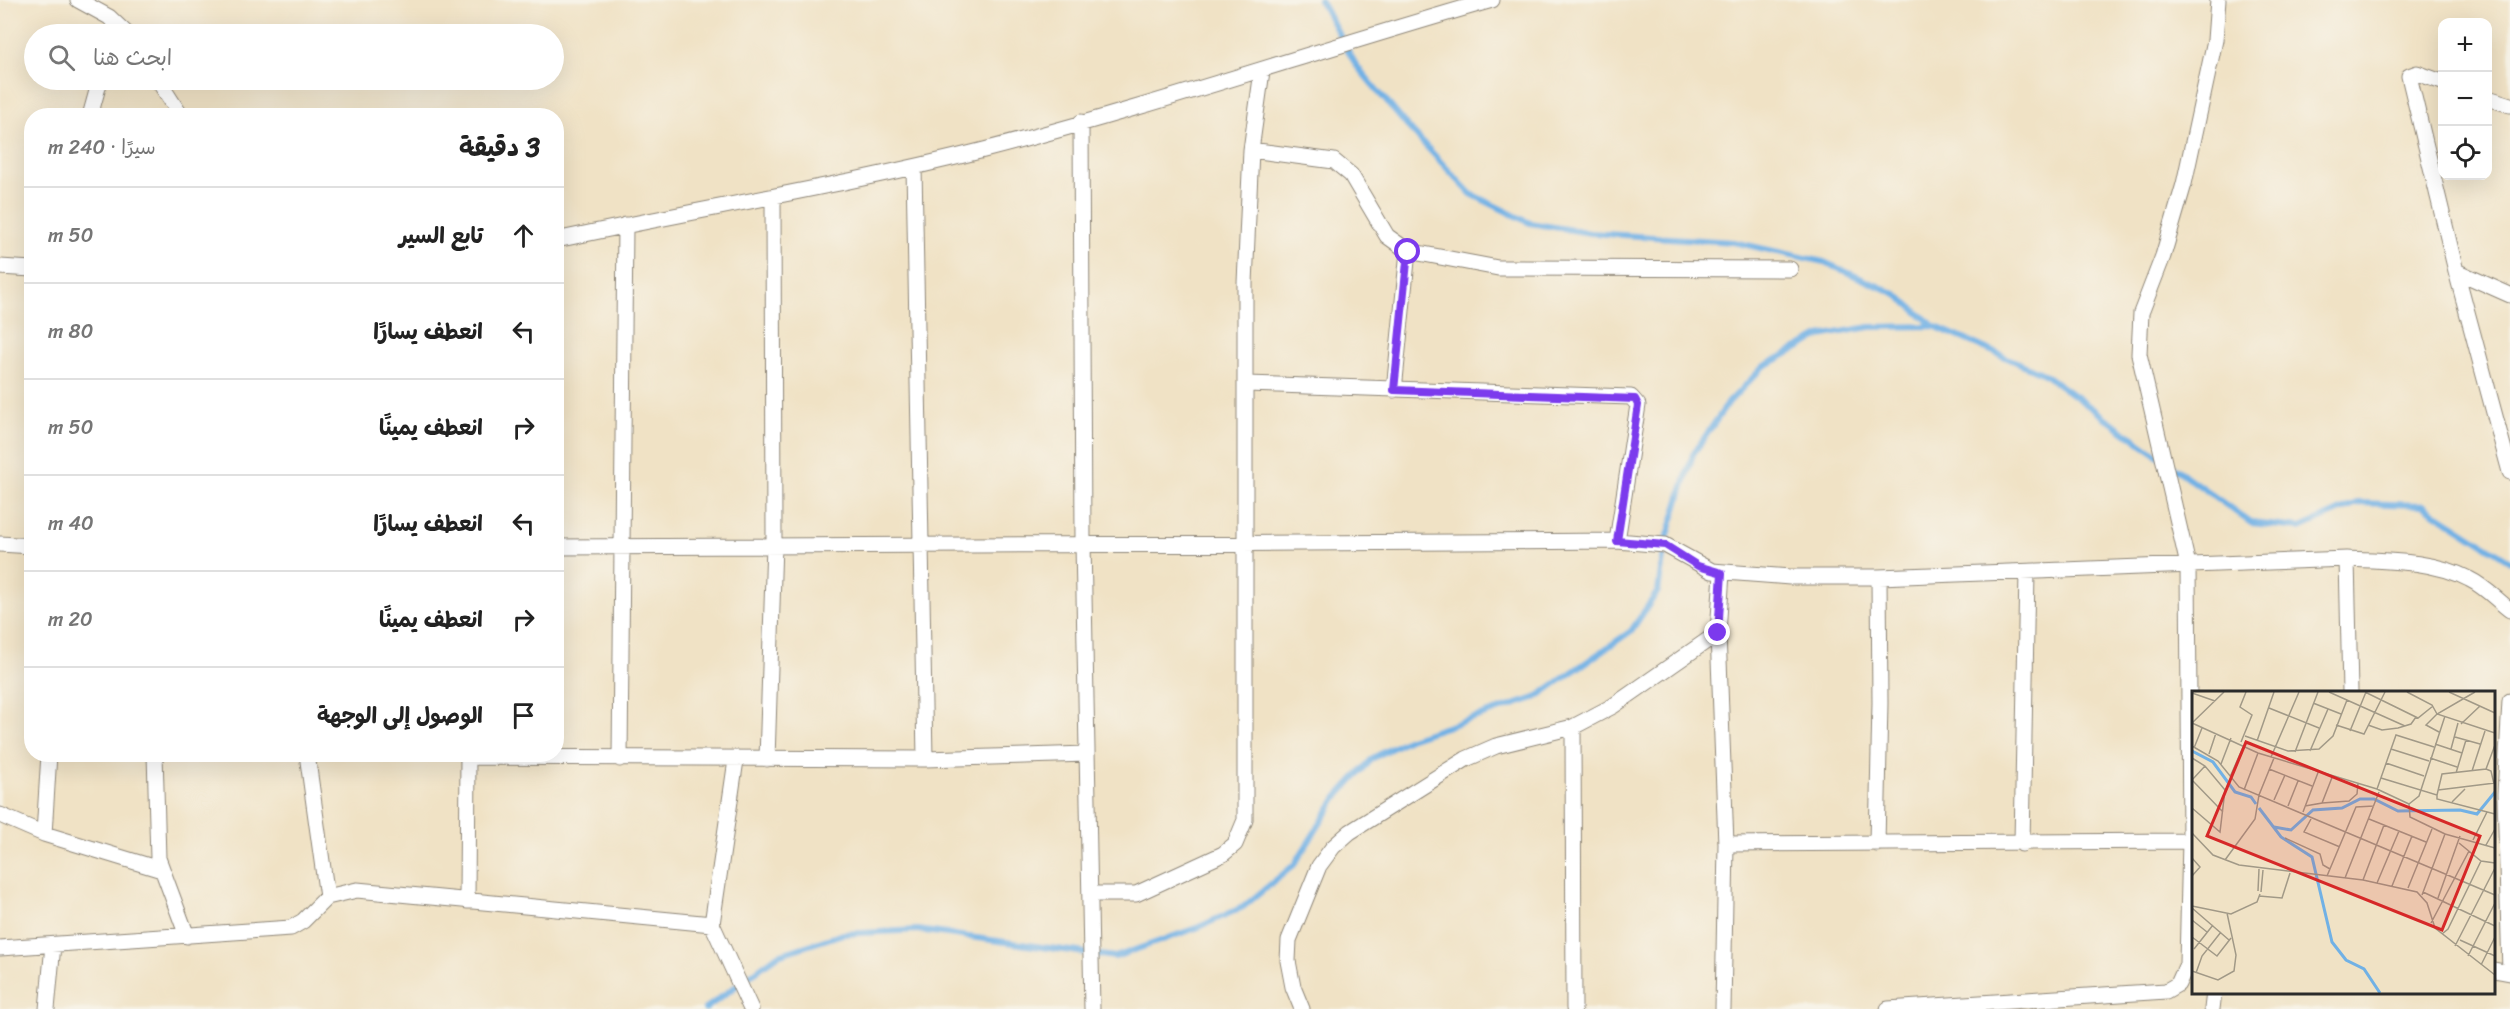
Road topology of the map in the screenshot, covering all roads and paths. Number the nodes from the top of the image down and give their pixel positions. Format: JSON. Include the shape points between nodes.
{"nodes":[{"id":1,"x":78,"y":0,"type":"edge"},
{"id":2,"x":1492,"y":0,"type":"edge"},
{"id":3,"x":2218,"y":0,"type":"edge"},
{"id":4,"x":115,"y":24,"type":"edge"},
{"id":5,"x":1262,"y":71,"type":"junction"},
{"id":6,"x":2438,"y":81,"type":"edge"},
{"id":7,"x":97,"y":90,"type":"edge"},
{"id":8,"x":164,"y":90,"type":"edge"},
{"id":9,"x":2492,"y":100,"type":"edge"},
{"id":10,"x":2510,"y":105,"type":"edge"},
{"id":11,"x":92,"y":108,"type":"edge"},
{"id":12,"x":176,"y":108,"type":"edge"},
{"id":13,"x":1081,"y":122,"type":"junction"},
{"id":14,"x":1251,"y":150,"type":"junction"},
{"id":15,"x":914,"y":167,"type":"junction"},
{"id":16,"x":773,"y":196,"type":"junction"},
{"id":17,"x":625,"y":225,"type":"junction"},
{"id":18,"x":564,"y":238,"type":"edge"},
{"id":19,"x":1408,"y":252,"type":"junction"},
{"id":20,"x":0,"y":267,"type":"edge"},
{"id":21,"x":24,"y":268,"type":"edge"},
{"id":22,"x":1790,"y":269,"type":"dead end"},
{"id":23,"x":2456,"y":271,"type":"junction"},
{"id":24,"x":2510,"y":295,"type":"edge"},
{"id":25,"x":1246,"y":384,"type":"junction"},
{"id":26,"x":1394,"y":390,"type":"junction"},
{"id":27,"x":2510,"y":472,"type":"edge"},
{"id":28,"x":1617,"y":541,"type":"junction"},
{"id":29,"x":1083,"y":543,"type":"junction"},
{"id":30,"x":0,"y":544,"type":"edge"},
{"id":31,"x":774,"y":544,"type":"junction"},
{"id":32,"x":920,"y":544,"type":"junction"},
{"id":33,"x":24,"y":546,"type":"edge"},
{"id":34,"x":1244,"y":546,"type":"junction"},
{"id":35,"x":564,"y":547,"type":"edge"},
{"id":36,"x":622,"y":547,"type":"junction"},
{"id":37,"x":2347,"y":560,"type":"junction"},
{"id":38,"x":2188,"y":565,"type":"junction"},
{"id":39,"x":2027,"y":572,"type":"junction"},
{"id":40,"x":1722,"y":573,"type":"junction"},
{"id":41,"x":1879,"y":577,"type":"junction"},
{"id":42,"x":2510,"y":610,"type":"edge"},
{"id":43,"x":1718,"y":633,"type":"junction"},
{"id":44,"x":2349,"y":691,"type":"edge"},
{"id":45,"x":2510,"y":701,"type":"edge"},
{"id":46,"x":1573,"y":727,"type":"junction"},
{"id":47,"x":1087,"y":754,"type":"junction"},
{"id":48,"x":564,"y":758,"type":"edge"},
{"id":49,"x":620,"y":759,"type":"junction"},
{"id":50,"x":767,"y":759,"type":"junction"},
{"id":51,"x":925,"y":759,"type":"junction"},
{"id":52,"x":736,"y":760,"type":"junction"},
{"id":53,"x":48,"y":762,"type":"edge"},
{"id":54,"x":155,"y":762,"type":"edge"},
{"id":55,"x":308,"y":762,"type":"edge"},
{"id":56,"x":468,"y":762,"type":"edge"},
{"id":57,"x":0,"y":816,"type":"edge"},
{"id":58,"x":44,"y":834,"type":"junction"},
{"id":59,"x":2190,"y":841,"type":"junction"},
{"id":60,"x":1726,"y":844,"type":"junction"},
{"id":61,"x":1877,"y":844,"type":"junction"},
{"id":62,"x":2022,"y":844,"type":"junction"},
{"id":63,"x":162,"y":870,"type":"junction"},
{"id":64,"x":1090,"y":894,"type":"junction"},
{"id":65,"x":327,"y":897,"type":"junction"},
{"id":66,"x":467,"y":901,"type":"junction"},
{"id":67,"x":712,"y":924,"type":"junction"},
{"id":68,"x":187,"y":936,"type":"junction"},
{"id":69,"x":53,"y":945,"type":"junction"},
{"id":70,"x":0,"y":948,"type":"edge"},
{"id":71,"x":2190,"y":964,"type":"edge"},
{"id":72,"x":2495,"y":970,"type":"edge"},
{"id":73,"x":2510,"y":973,"type":"edge"},
{"id":74,"x":2214,"y":994,"type":"edge"},
{"id":75,"x":47,"y":1009,"type":"edge"},
{"id":76,"x":751,"y":1009,"type":"edge"},
{"id":77,"x":1092,"y":1009,"type":"edge"},
{"id":78,"x":1302,"y":1009,"type":"edge"},
{"id":79,"x":1574,"y":1009,"type":"edge"},
{"id":80,"x":1723,"y":1009,"type":"edge"},
{"id":81,"x":1888,"y":1009,"type":"edge"},
{"id":82,"x":2211,"y":1009,"type":"edge"}],
"edges":[{"from":1,"to":4,"type":"street"},
{"from":2,"to":5,"type":"street"},
{"from":3,"to":38,"type":"street","via":[[2215,40],[2184,184],[2141,313],[2139,332],[2139,354]]},
{"from":5,"to":13,"type":"street"},
{"from":5,"to":14,"type":"street"},
{"from":6,"to":23,"type":"street","via":[[2417,73],[2409,76]]},
{"from":7,"to":11,"type":"street"},
{"from":8,"to":12,"type":"street"},
{"from":9,"to":10,"type":"street"},
{"from":13,"to":15,"type":"street"},
{"from":13,"to":29,"type":"street"},
{"from":14,"to":19,"type":"street","via":[[1334,161],[1351,175],[1387,236]]},
{"from":14,"to":25,"type":"street","via":[[1245,283]]},
{"from":15,"to":16,"type":"street"},
{"from":15,"to":32,"type":"street"},
{"from":16,"to":17,"type":"street"},
{"from":16,"to":31,"type":"street"},
{"from":17,"to":18,"type":"street"},
{"from":17,"to":36,"type":"street"},
{"from":19,"to":22,"type":"street","via":[[1498,267]]},
{"from":19,"to":26,"type":"street"},
{"from":20,"to":21,"type":"street"},
{"from":23,"to":24,"type":"street"},
{"from":23,"to":27,"type":"street"},
{"from":25,"to":26,"type":"street"},
{"from":25,"to":34,"type":"street"},
{"from":26,"to":28,"type":"street","via":[[1635,399],[1638,405]]},
{"from":28,"to":34,"type":"street"},
{"from":28,"to":40,"type":"street","via":[[1665,545],[1698,566]]},
{"from":29,"to":32,"type":"street"},
{"from":29,"to":34,"type":"street"},
{"from":29,"to":47,"type":"street"},
{"from":30,"to":33,"type":"street"},
{"from":31,"to":32,"type":"street"},
{"from":31,"to":36,"type":"street"},
{"from":31,"to":50,"type":"street"},
{"from":32,"to":51,"type":"street"},
{"from":34,"to":64,"type":"street","via":[[1242,834],[1223,854],[1145,891]]},
{"from":35,"to":36,"type":"street"},
{"from":36,"to":49,"type":"street"},
{"from":37,"to":38,"type":"street"},
{"from":37,"to":42,"type":"street","via":[[2443,568],[2471,579]]},
{"from":37,"to":44,"type":"street"},
{"from":38,"to":39,"type":"street"},
{"from":38,"to":59,"type":"street"},
{"from":39,"to":41,"type":"street"},
{"from":39,"to":62,"type":"street"},
{"from":40,"to":41,"type":"street"},
{"from":40,"to":43,"type":"street"},
{"from":41,"to":61,"type":"street"},
{"from":43,"to":46,"type":"street","via":[[1598,715]]},
{"from":43,"to":60,"type":"street"},
{"from":45,"to":73,"type":"street","via":[[2505,794]]},
{"from":46,"to":78,"type":"street","via":[[1496,746],[1466,759],[1350,832],[1333,847],[1319,866],[1289,940],[1288,962]]},
{"from":46,"to":79,"type":"street"},
{"from":47,"to":51,"type":"street"},
{"from":47,"to":64,"type":"street"},
{"from":48,"to":49,"type":"street"},
{"from":49,"to":52,"type":"street"},
{"from":50,"to":51,"type":"street"},
{"from":50,"to":52,"type":"street"},
{"from":52,"to":67,"type":"street"},
{"from":53,"to":58,"type":"street"},
{"from":54,"to":63,"type":"street","via":[[156,845]]},
{"from":55,"to":65,"type":"street"},
{"from":56,"to":66,"type":"street"},
{"from":57,"to":58,"type":"street"},
{"from":58,"to":63,"type":"street"},
{"from":59,"to":62,"type":"street"},
{"from":59,"to":71,"type":"street"},
{"from":60,"to":61,"type":"street"},
{"from":60,"to":80,"type":"street"},
{"from":61,"to":62,"type":"street"},
{"from":63,"to":68,"type":"street"},
{"from":64,"to":77,"type":"street"},
{"from":65,"to":66,"type":"street","via":[[357,890]]},
{"from":65,"to":68,"type":"street","via":[[291,928]]},
{"from":66,"to":67,"type":"street"},
{"from":67,"to":76,"type":"street"},
{"from":68,"to":69,"type":"street"},
{"from":69,"to":70,"type":"street"},
{"from":69,"to":75,"type":"street"},
{"from":71,"to":81,"type":"street","via":[[2178,984],[2166,992]]},
{"from":72,"to":73,"type":"street"},
{"from":74,"to":82,"type":"street"}]}
